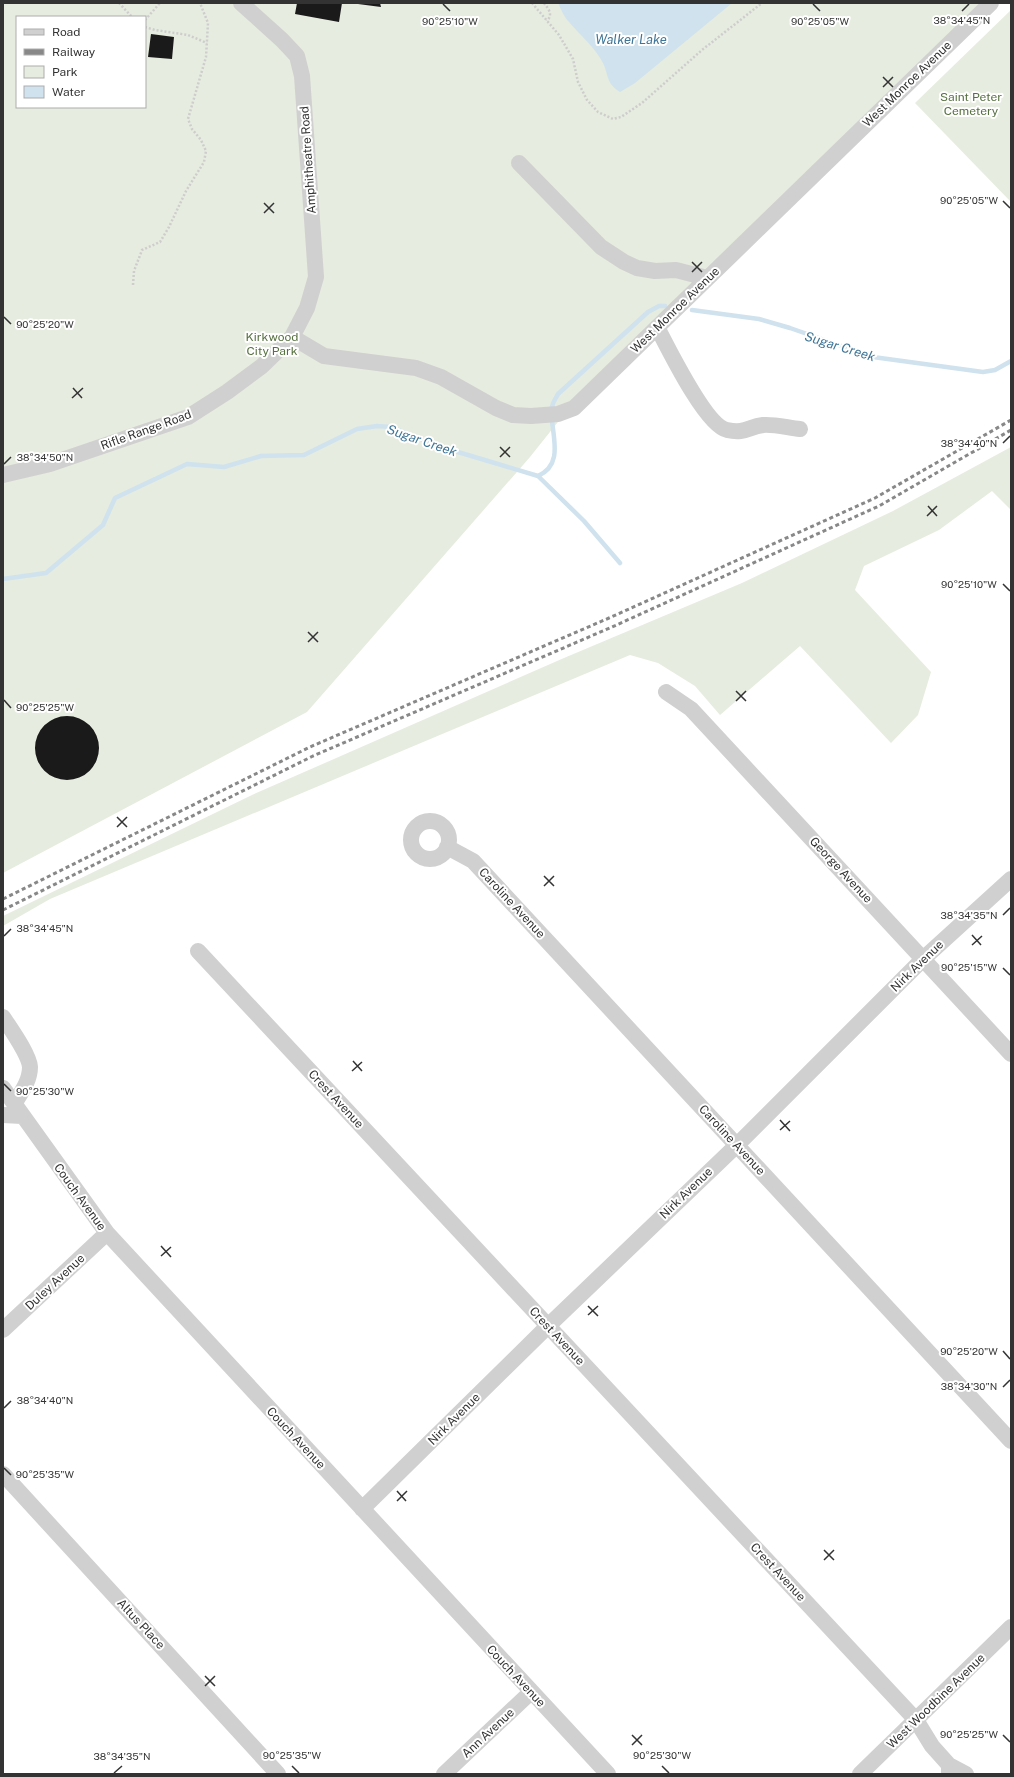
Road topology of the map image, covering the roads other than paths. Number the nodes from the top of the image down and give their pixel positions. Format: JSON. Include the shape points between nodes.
{"nodes":[{"id":1,"x":241,"y":3,"type":"edge"},
{"id":2,"x":991,"y":3,"type":"edge"},
{"id":3,"x":519,"y":163,"type":"dead end"},
{"id":4,"x":707,"y":278,"type":"junction"},
{"id":5,"x":657,"y":327,"type":"junction"},
{"id":6,"x":292,"y":337,"type":"junction"},
{"id":7,"x":800,"y":429,"type":"dead end"},
{"id":8,"x":3,"y":476,"type":"edge"},
{"id":9,"x":666,"y":692,"type":"dead end"},
{"id":10,"x":447,"y":848,"type":"dead end"},
{"id":11,"x":1011,"y":878,"type":"edge"},
{"id":12,"x":198,"y":951,"type":"dead end"},
{"id":13,"x":923,"y":959,"type":"junction"},
{"id":14,"x":3,"y":1017,"type":"edge"},
{"id":15,"x":1011,"y":1054,"type":"edge"},
{"id":16,"x":3,"y":1088,"type":"edge"},
{"id":17,"x":13,"y":1111,"type":"edge"},
{"id":18,"x":737,"y":1145,"type":"junction"},
{"id":19,"x":107,"y":1233,"type":"junction"},
{"id":20,"x":548,"y":1326,"type":"junction"},
{"id":21,"x":3,"y":1330,"type":"edge"},
{"id":22,"x":1011,"y":1441,"type":"edge"},
{"id":23,"x":3,"y":1474,"type":"edge"},
{"id":24,"x":362,"y":1509,"type":"junction"},
{"id":25,"x":1011,"y":1627,"type":"edge"},
{"id":26,"x":531,"y":1692,"type":"junction"},
{"id":27,"x":916,"y":1720,"type":"junction"},
{"id":28,"x":949,"y":1769,"type":"edge"},
{"id":29,"x":278,"y":1774,"type":"edge"},
{"id":30,"x":444,"y":1774,"type":"edge"},
{"id":31,"x":608,"y":1774,"type":"edge"},
{"id":32,"x":860,"y":1774,"type":"edge"},
{"id":33,"x":966,"y":1774,"type":"edge"}],
"edges":[{"from":1,"to":6,"type":"street","name":"Amphitheatre Road","via":[[297,56],[302,76],[316,277],[307,308]]},
{"from":2,"to":4,"type":"street","name":"West Monroe Avenue"},
{"from":3,"to":4,"type":"street","via":[[601,247],[624,262],[637,268],[655,271],[676,270]]},
{"from":4,"to":5,"type":"street","name":"West Monroe Avenue"},
{"from":5,"to":6,"type":"street","name":"West Monroe Avenue","via":[[574,408],[558,414],[531,416],[513,415],[496,408],[441,378],[416,368],[324,356]]},
{"from":5,"to":7,"type":"street","via":[[692,392],[725,430],[742,432],[763,425]]},
{"from":6,"to":8,"type":"street","name":"Rifle Range Road","via":[[257,370],[188,417],[50,464]]},
{"from":9,"to":13,"type":"street","name":"George Avenue","via":[[691,709]]},
{"from":10,"to":18,"type":"street","name":"Caroline Avenue","via":[[473,861]]},
{"from":11,"to":13,"type":"street","name":"Nirk Avenue"},
{"from":12,"to":20,"type":"street","name":"Crest Avenue"},
{"from":13,"to":15,"type":"street","name":"George Avenue"},
{"from":13,"to":18,"type":"street","name":"Nirk Avenue"},
{"from":14,"to":17,"type":"street","via":[[30,1067],[26,1086]]},
{"from":16,"to":17,"type":"street","name":"Couch Avenue"},
{"from":17,"to":19,"type":"street","name":"Couch Avenue"},
{"from":18,"to":20,"type":"street","name":"Nirk Avenue"},
{"from":18,"to":22,"type":"street","name":"Caroline Avenue"},
{"from":19,"to":21,"type":"street","name":"Duley Avenue"},
{"from":19,"to":24,"type":"street","name":"Couch Avenue"},
{"from":20,"to":24,"type":"street","name":"Nirk Avenue"},
{"from":20,"to":27,"type":"street","name":"Crest Avenue"},
{"from":23,"to":29,"type":"street","name":"Altus Place"},
{"from":24,"to":26,"type":"street","name":"Couch Avenue"},
{"from":25,"to":27,"type":"street","name":"West Woodbine Avenue"},
{"from":26,"to":30,"type":"street","name":"Ann Avenue"},
{"from":26,"to":31,"type":"street","name":"Couch Avenue"},
{"from":27,"to":28,"type":"street","name":"Crest Avenue"},
{"from":27,"to":32,"type":"street","name":"West Woodbine Avenue"},
{"from":28,"to":33,"type":"street"}]}
